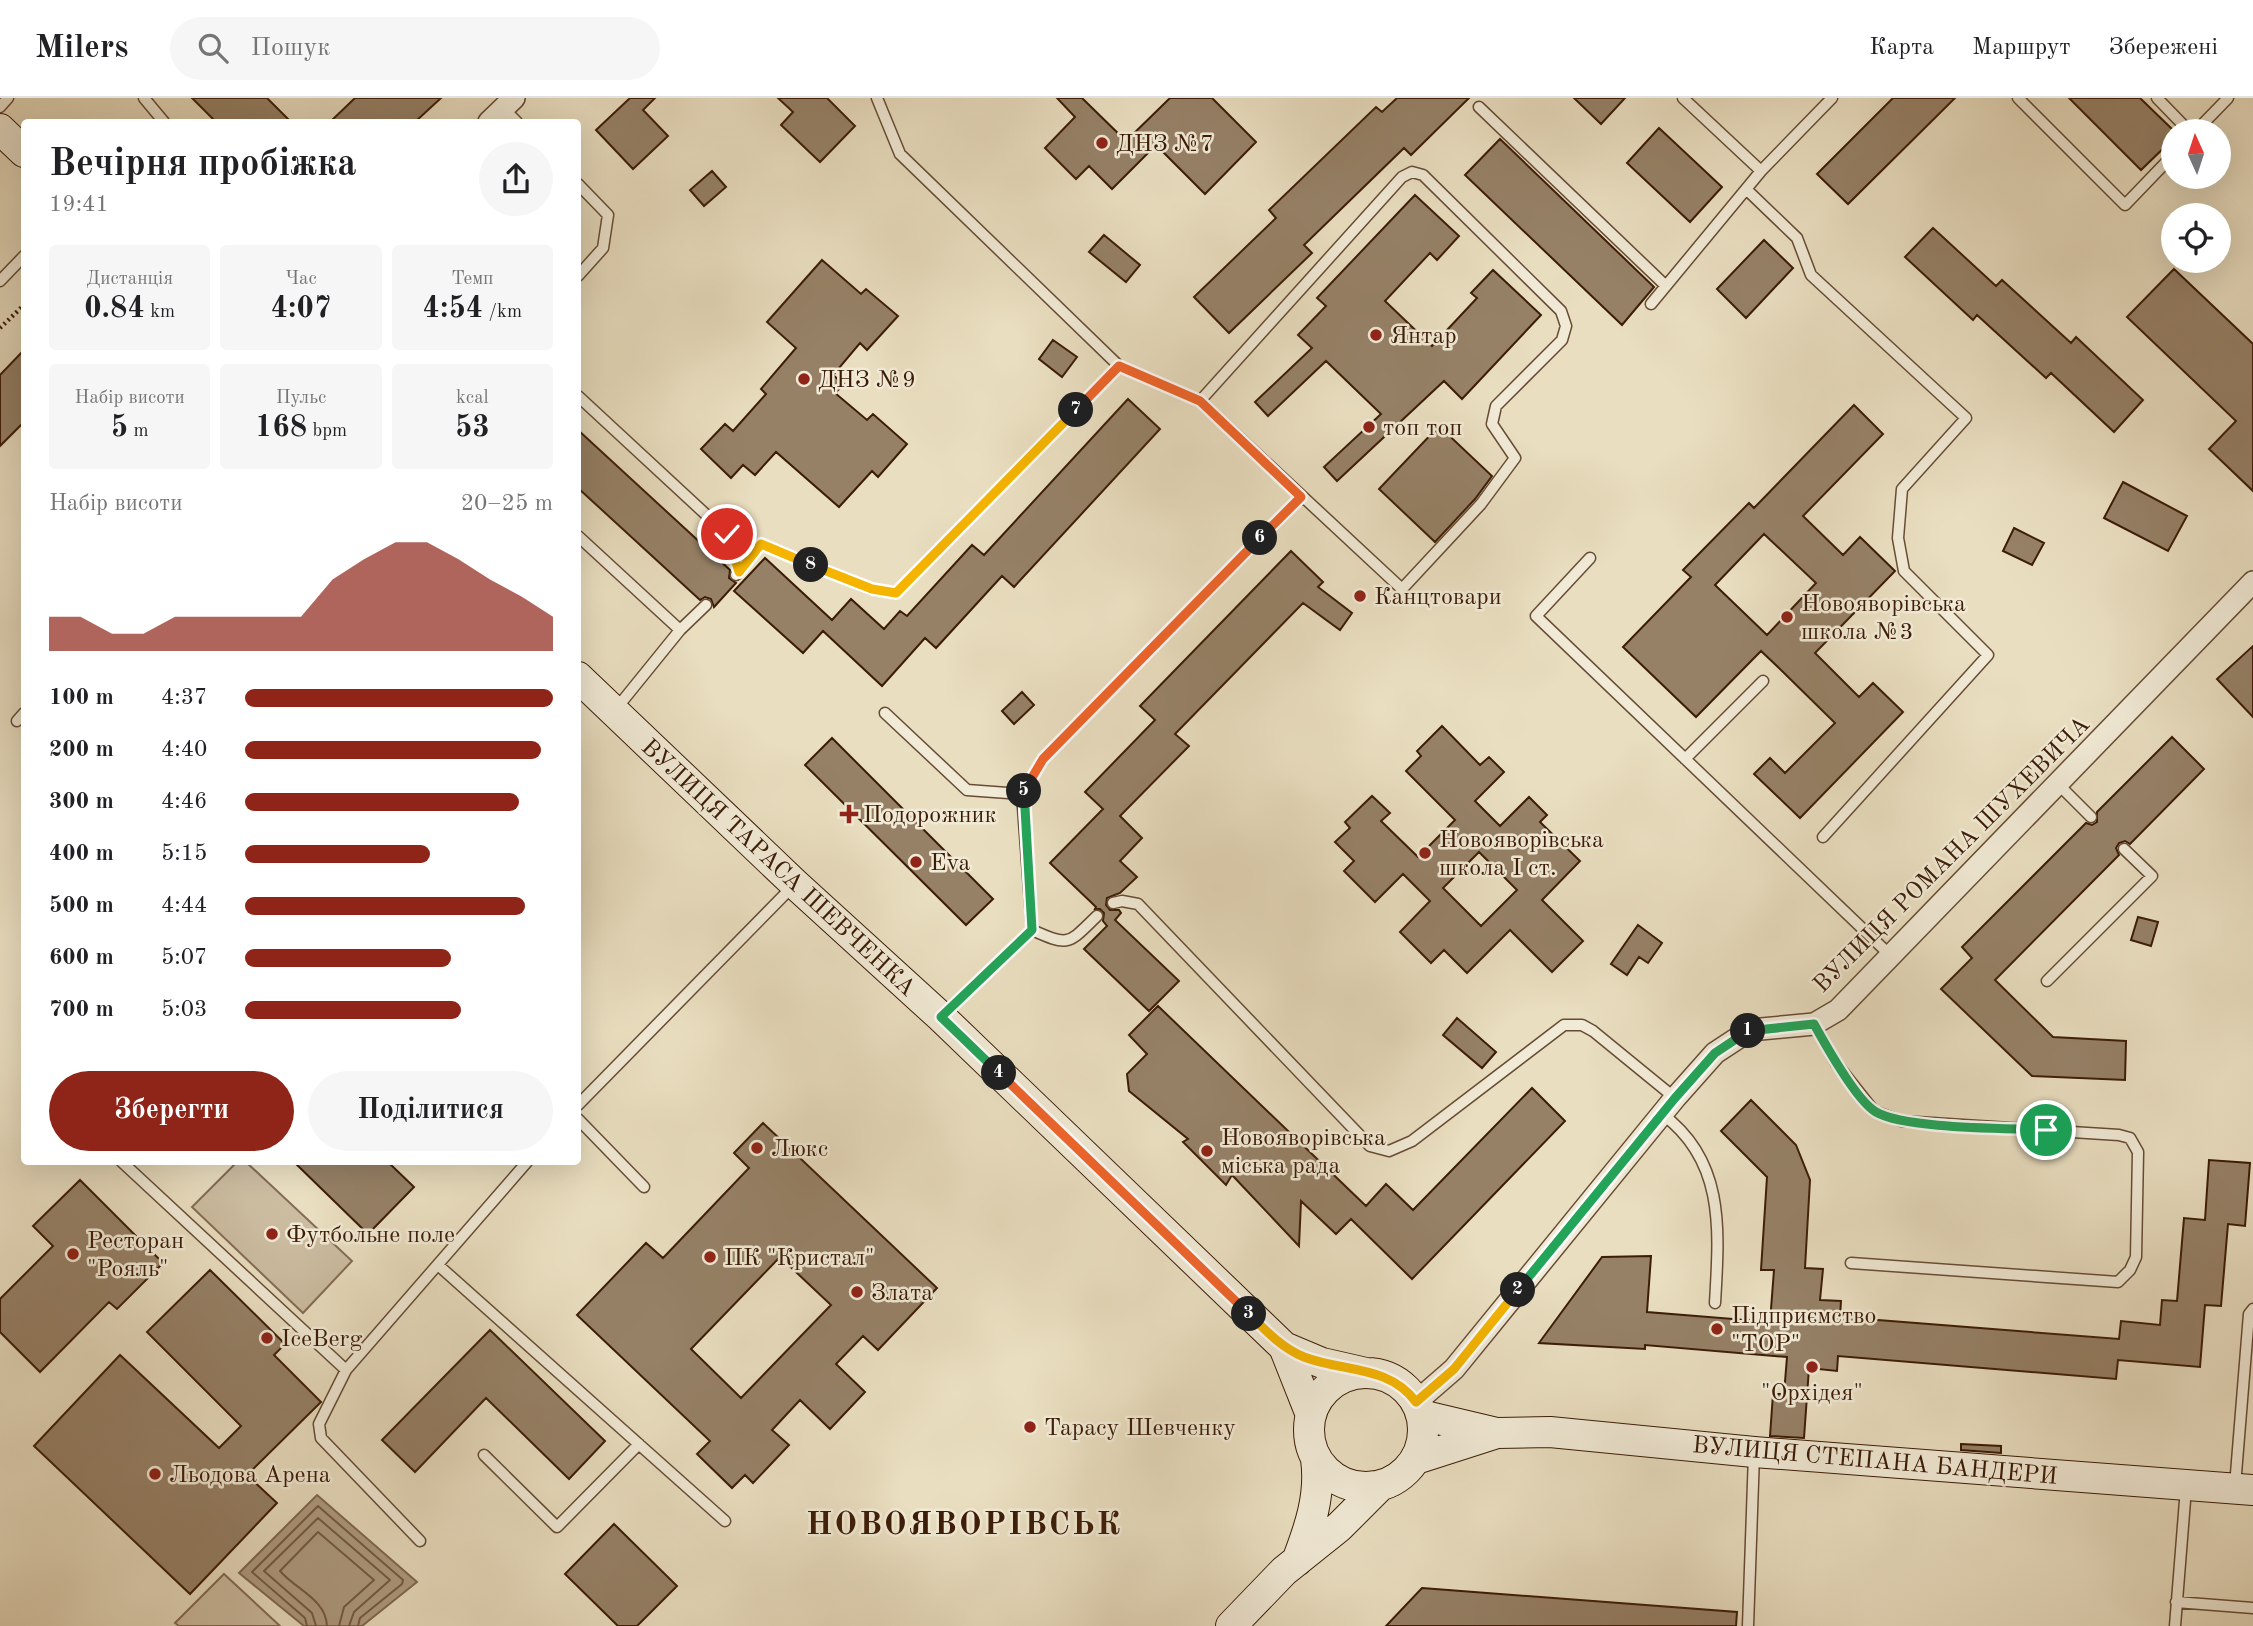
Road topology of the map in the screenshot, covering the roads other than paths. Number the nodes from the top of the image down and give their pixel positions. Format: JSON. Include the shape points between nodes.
{"nodes":[{"id":1,"x":8,"y":98,"type":"edge"},
{"id":2,"x":144,"y":98,"type":"edge"},
{"id":3,"x":877,"y":98,"type":"edge"},
{"id":4,"x":1684,"y":98,"type":"edge"},
{"id":5,"x":1832,"y":98,"type":"edge"},
{"id":6,"x":2018,"y":98,"type":"edge"},
{"id":7,"x":2157,"y":98,"type":"edge"},
{"id":8,"x":2228,"y":98,"type":"edge"},
{"id":9,"x":0,"y":107,"type":"edge"},
{"id":10,"x":1479,"y":107,"type":"dead end"},
{"id":11,"x":162,"y":119,"type":"edge"},
{"id":12,"x":2177,"y":119,"type":"edge"},
{"id":13,"x":2208,"y":119,"type":"edge"},
{"id":14,"x":0,"y":129,"type":"edge"},
{"id":15,"x":21,"y":149,"type":"edge"},
{"id":16,"x":2161,"y":168,"type":"edge"},
{"id":17,"x":1761,"y":171,"type":"junction"},
{"id":18,"x":581,"y":187,"type":"edge"},
{"id":19,"x":1746,"y":189,"type":"junction"},
{"id":20,"x":21,"y":260,"type":"edge"},
{"id":21,"x":581,"y":273,"type":"edge"},
{"id":22,"x":0,"y":281,"type":"edge"},
{"id":23,"x":1666,"y":286,"type":"junction"},
{"id":24,"x":1651,"y":304,"type":"dead end"},
{"id":25,"x":1119,"y":366,"type":"junction"},
{"id":26,"x":581,"y":399,"type":"edge"},
{"id":27,"x":1200,"y":401,"type":"junction"},
{"id":28,"x":1301,"y":497,"type":"junction"},
{"id":29,"x":581,"y":539,"type":"edge"},
{"id":30,"x":1590,"y":558,"type":"dead end"},
{"id":31,"x":2251,"y":590,"type":"edge"},
{"id":32,"x":706,"y":605,"type":"dead end"},
{"id":33,"x":680,"y":631,"type":"junction"},
{"id":34,"x":581,"y":680,"type":"edge"},
{"id":35,"x":1763,"y":681,"type":"dead end"},
{"id":36,"x":614,"y":712,"type":"junction"},
{"id":37,"x":885,"y":713,"type":"dead end"},
{"id":38,"x":1685,"y":759,"type":"junction"},
{"id":39,"x":2058,"y":784,"type":"junction"},
{"id":40,"x":1022,"y":794,"type":"junction"},
{"id":41,"x":2091,"y":817,"type":"dead end"},
{"id":42,"x":1823,"y":837,"type":"dead end"},
{"id":43,"x":2124,"y":849,"type":"dead end"},
{"id":44,"x":795,"y":884,"type":"junction"},
{"id":45,"x":1113,"y":904,"type":"dead end"},
{"id":46,"x":1097,"y":916,"type":"dead end"},
{"id":47,"x":1032,"y":930,"type":"junction"},
{"id":48,"x":1891,"y":956,"type":"junction"},
{"id":49,"x":2047,"y":981,"type":"dead end"},
{"id":50,"x":941,"y":1017,"type":"junction"},
{"id":51,"x":1814,"y":1024,"type":"junction"},
{"id":52,"x":581,"y":1102,"type":"edge"},
{"id":53,"x":1668,"y":1106,"type":"junction"},
{"id":54,"x":581,"y":1122,"type":"edge"},
{"id":55,"x":125,"y":1165,"type":"edge"},
{"id":56,"x":524,"y":1165,"type":"edge"},
{"id":57,"x":644,"y":1187,"type":"dead end"},
{"id":58,"x":1851,"y":1263,"type":"dead end"},
{"id":59,"x":438,"y":1265,"type":"junction"},
{"id":60,"x":1715,"y":1303,"type":"dead end"},
{"id":61,"x":2253,"y":1309,"type":"edge"},
{"id":62,"x":1284,"y":1347,"type":"junction"},
{"id":63,"x":346,"y":1370,"type":"junction"},
{"id":64,"x":1366,"y":1373,"type":"junction"},
{"id":65,"x":1419,"y":1408,"type":"junction"},
{"id":66,"x":1311,"y":1415,"type":"junction"},
{"id":67,"x":1497,"y":1433,"type":"junction"},
{"id":68,"x":639,"y":1444,"type":"junction"},
{"id":69,"x":1754,"y":1451,"type":"junction"},
{"id":70,"x":484,"y":1455,"type":"dead end"},
{"id":71,"x":1316,"y":1459,"type":"junction"},
{"id":72,"x":1416,"y":1459,"type":"junction"},
{"id":73,"x":1381,"y":1485,"type":"junction"},
{"id":74,"x":2186,"y":1485,"type":"junction"},
{"id":75,"x":2244,"y":1489,"type":"edge"},
{"id":76,"x":725,"y":1521,"type":"dead end"},
{"id":77,"x":420,"y":1541,"type":"dead end"},
{"id":78,"x":1296,"y":1561,"type":"junction"},
{"id":79,"x":2176,"y":1602,"type":"junction"},
{"id":80,"x":2253,"y":1608,"type":"edge"},
{"id":81,"x":1231,"y":1626,"type":"edge"},
{"id":82,"x":1748,"y":1626,"type":"edge"},
{"id":83,"x":2175,"y":1626,"type":"edge"}],
"edges":[{"from":1,"to":9,"type":"lane"},
{"from":2,"to":11,"type":"lane"},
{"from":3,"to":25,"type":"lane","via":[[900,154]]},
{"from":4,"to":17,"type":"lane"},
{"from":5,"to":17,"type":"lane"},
{"from":6,"to":16,"type":"lane","via":[[2125,205]]},
{"from":7,"to":12,"type":"lane"},
{"from":8,"to":13,"type":"lane"},
{"from":10,"to":23,"type":"lane"},
{"from":14,"to":15,"type":"street"},
{"from":17,"to":19,"type":"lane"},
{"from":18,"to":21,"type":"lane","via":[[608,215],[603,248]]},
{"from":19,"to":23,"type":"lane"},
{"from":19,"to":42,"type":"lane","via":[[1797,238],[1811,275],[1966,418],[1902,489],[1898,538],[1904,571],[1988,655]]},
{"from":20,"to":22,"type":"lane"},
{"from":23,"to":24,"type":"lane"},
{"from":25,"to":26,"type":"lane","via":[[896,593],[872,589],[761,544],[737,574],[727,534]]},
{"from":25,"to":27,"type":"lane"},
{"from":27,"to":28,"type":"lane"},
{"from":27,"to":28,"type":"lane","via":[[1402,177],[1412,172],[1423,175],[1561,311],[1566,326],[1562,340],[1496,406],[1492,424],[1515,458],[1481,504],[1402,589]]},
{"from":28,"to":40,"type":"lane","via":[[1043,759]]},
{"from":29,"to":33,"type":"lane"},
{"from":30,"to":38,"type":"lane","via":[[1535,616]]},
{"from":31,"to":39,"type":"street","name":"ВУЛИЦЯ РОМАНА ШУХЕВИЧА"},
{"from":32,"to":33,"type":"lane"},
{"from":33,"to":36,"type":"lane"},
{"from":34,"to":36,"type":"street","name":"ВУЛИЦЯ ТАРАСА ШЕВЧЕНКА"},
{"from":35,"to":38,"type":"lane"},
{"from":36,"to":44,"type":"street","name":"ВУЛИЦЯ ТАРАСА ШЕВЧЕНКА"},
{"from":37,"to":40,"type":"lane","via":[[967,790]]},
{"from":38,"to":48,"type":"lane"},
{"from":39,"to":41,"type":"lane"},
{"from":39,"to":48,"type":"street","name":"ВУЛИЦЯ РОМАНА ШУХЕВИЧА"},
{"from":40,"to":47,"type":"lane"},
{"from":43,"to":49,"type":"lane","via":[[2152,876]]},
{"from":44,"to":50,"type":"street","name":"ВУЛИЦЯ ТАРАСА ШЕВЧЕНКА"},
{"from":44,"to":52,"type":"lane"},
{"from":45,"to":53,"type":"lane","via":[[1138,904],[1370,1146],[1389,1151],[1412,1141],[1564,1026],[1582,1025],[1594,1031]]},
{"from":46,"to":47,"type":"lane","via":[[1073,939],[1059,942]]},
{"from":47,"to":50,"type":"lane"},
{"from":48,"to":51,"type":"street","name":"ВУЛИЦЯ РОМАНА ШУХЕВИЧА","via":[[1838,1010]]},
{"from":50,"to":62,"type":"street","name":"ВУЛИЦЯ ТАРАСА ШЕВЧЕНКА"},
{"from":51,"to":53,"type":"street","name":"ВУЛИЦЯ РОМАНА ШУХЕВИЧА","via":[[1750,1030],[1715,1053]]},
{"from":51,"to":58,"type":"lane","via":[[1836,1063],[1874,1111],[1901,1121],[2119,1135],[2130,1138],[2138,1152],[2136,1257],[2118,1282]]},
{"from":53,"to":60,"type":"lane","via":[[1674,1123],[1698,1153],[1717,1203]]},
{"from":53,"to":65,"type":"street","name":"ВУЛИЦЯ РОМАНА ШУХЕВИЧА"},
{"from":54,"to":57,"type":"lane"},
{"from":55,"to":63,"type":"lane"},
{"from":56,"to":59,"type":"lane"},
{"from":59,"to":63,"type":"lane"},
{"from":59,"to":68,"type":"lane"},
{"from":61,"to":75,"type":"lane","via":[[2249,1314]]},
{"from":62,"to":64,"type":"street","name":"ВУЛИЦЯ ТАРАСА ШЕВЧЕНКА","via":[[1322,1363]]},
{"from":62,"to":66,"type":"street","name":"ВУЛИЦЯ ТАРАСА ШЕВЧЕНКА"},
{"from":63,"to":77,"type":"lane","via":[[324,1409],[321,1438]]},
{"from":64,"to":65,"type":"street","via":[[1395,1381]]},
{"from":64,"to":66,"type":"street","via":[[1338,1380],[1326,1389]]},
{"from":65,"to":67,"type":"street","name":"ВУЛИЦЯ СТЕПАНА БАНДЕРИ"},
{"from":65,"to":72,"type":"street","via":[[1423,1430]]},
{"from":66,"to":71,"type":"street","via":[[1309,1430]]},
{"from":67,"to":69,"type":"street","name":"ВУЛИЦЯ СТЕПАНА БАНДЕРИ","via":[[1550,1433]]},
{"from":67,"to":72,"type":"street","name":"ВУЛИЦЯ СТЕПАНА БАНДЕРИ"},
{"from":68,"to":70,"type":"lane","via":[[557,1527]]},
{"from":68,"to":76,"type":"lane"},
{"from":69,"to":74,"type":"street","name":"ВУЛИЦЯ СТЕПАНА БАНДЕРИ"},
{"from":69,"to":82,"type":"lane"},
{"from":71,"to":73,"type":"street","via":[[1337,1480]]},
{"from":71,"to":78,"type":"street","via":[[1317,1496]]},
{"from":72,"to":73,"type":"street","via":[[1406,1471]]},
{"from":73,"to":78,"type":"street"},
{"from":74,"to":75,"type":"street","name":"ВУЛИЦЯ СТЕПАНА БАНДЕРИ"},
{"from":74,"to":79,"type":"lane"},
{"from":78,"to":81,"type":"street"},
{"from":79,"to":80,"type":"lane"},
{"from":79,"to":83,"type":"lane"}]}
